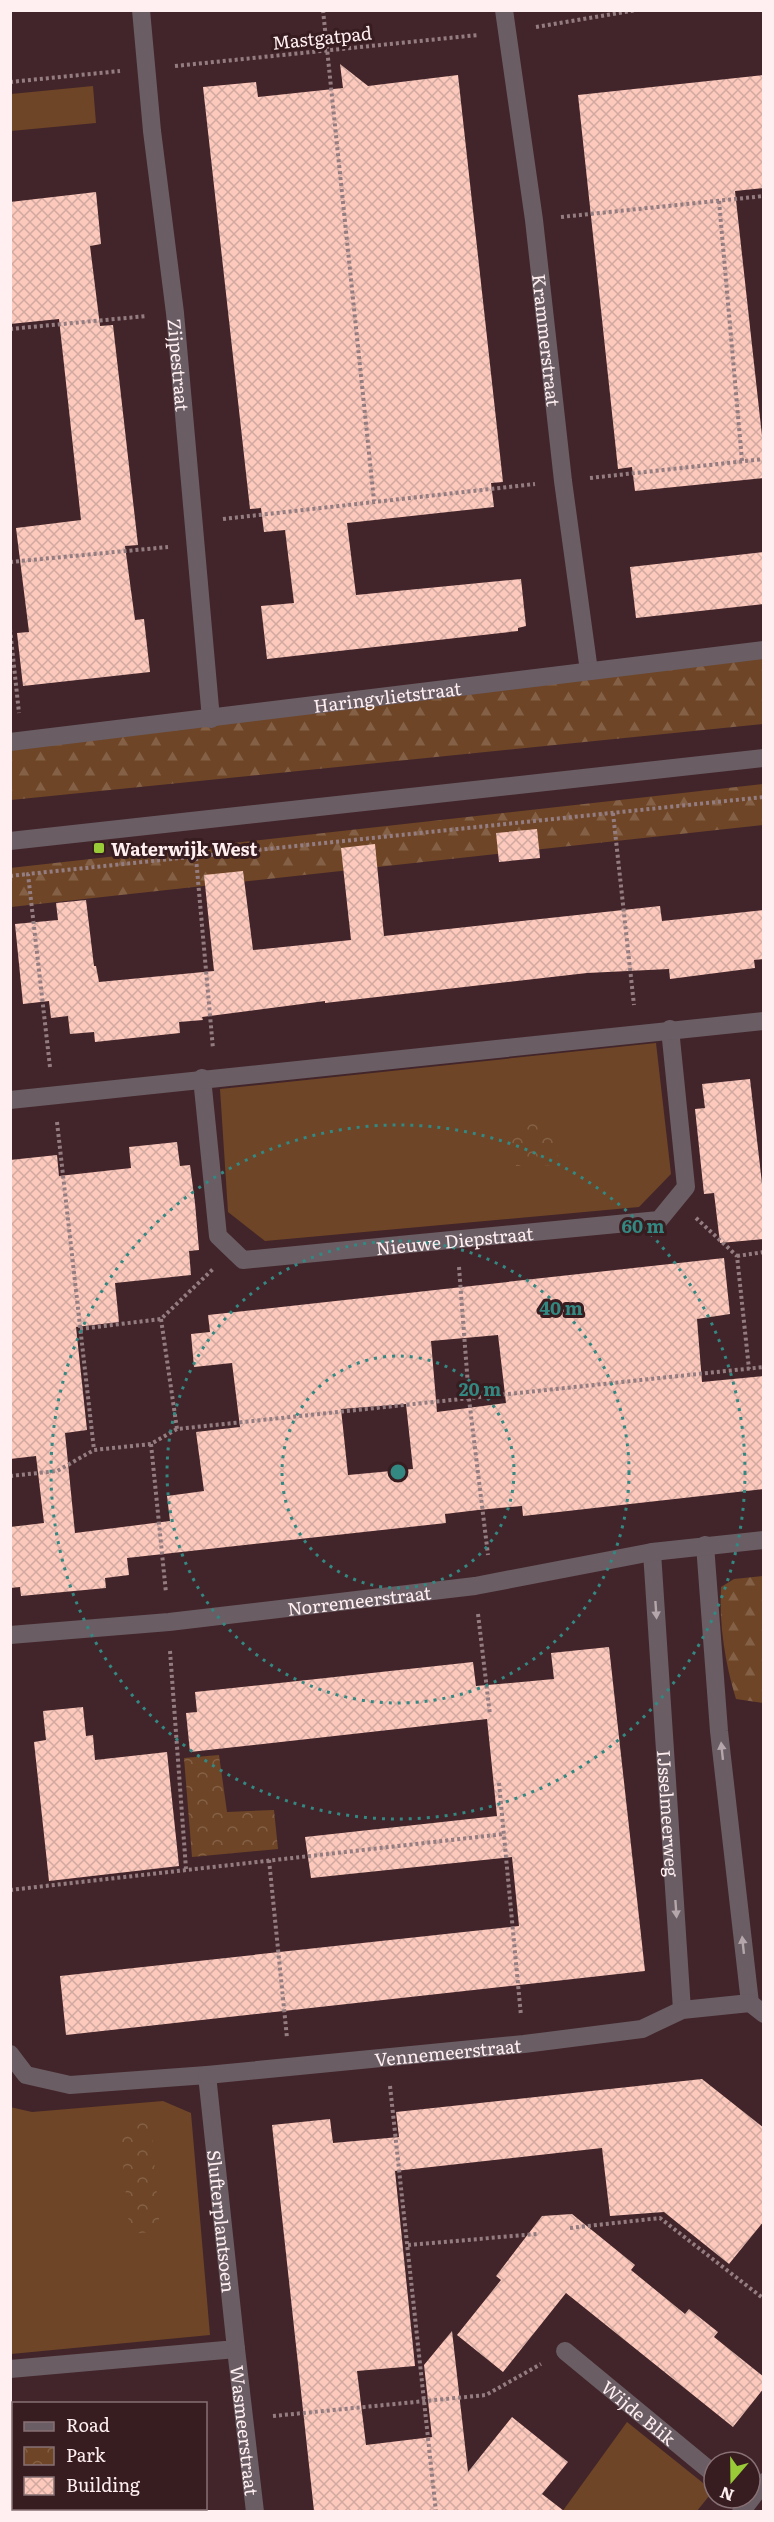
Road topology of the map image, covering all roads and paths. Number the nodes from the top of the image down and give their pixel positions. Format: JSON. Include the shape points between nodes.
{"nodes":[{"id":1,"x":141,"y":10,"type":"edge"},
{"id":2,"x":323,"y":10,"type":"edge"},
{"id":3,"x":504,"y":10,"type":"edge"},
{"id":4,"x":636,"y":10,"type":"edge"},
{"id":5,"x":507,"y":31,"type":"junction"},
{"id":6,"x":326,"y":51,"type":"junction"},
{"id":7,"x":146,"y":68,"type":"junction"},
{"id":8,"x":10,"y":82,"type":"edge"},
{"id":9,"x":764,"y":196,"type":"edge"},
{"id":10,"x":719,"y":201,"type":"junction"},
{"id":11,"x":534,"y":220,"type":"junction"},
{"id":12,"x":175,"y":313,"type":"junction"},
{"id":13,"x":10,"y":329,"type":"edge"},
{"id":14,"x":764,"y":459,"type":"edge"},
{"id":15,"x":742,"y":461,"type":"junction"},
{"id":16,"x":563,"y":481,"type":"junction"},
{"id":17,"x":374,"y":501,"type":"junction"},
{"id":18,"x":193,"y":522,"type":"junction"},
{"id":19,"x":194,"y":545,"type":"junction"},
{"id":20,"x":10,"y":562,"type":"edge"},
{"id":21,"x":10,"y":629,"type":"edge"},
{"id":22,"x":764,"y":650,"type":"edge"},
{"id":23,"x":589,"y":671,"type":"junction"},
{"id":24,"x":211,"y":719,"type":"junction"},
{"id":25,"x":16,"y":741,"type":"edge"},
{"id":26,"x":764,"y":758,"type":"edge"},
{"id":27,"x":764,"y":797,"type":"edge"},
{"id":28,"x":613,"y":813,"type":"junction"},
{"id":29,"x":10,"y":842,"type":"edge"},
{"id":30,"x":196,"y":858,"type":"junction"},
{"id":31,"x":28,"y":874,"type":"junction"},
{"id":32,"x":10,"y":876,"type":"edge"},
{"id":33,"x":764,"y":1021,"type":"edge"},
{"id":34,"x":670,"y":1029,"type":"junction"},
{"id":35,"x":637,"y":1032,"type":"junction"},
{"id":36,"x":209,"y":1077,"type":"junction"},
{"id":37,"x":54,"y":1095,"type":"junction"},
{"id":38,"x":10,"y":1100,"type":"edge"},
{"id":39,"x":676,"y":1199,"type":"junction"},
{"id":40,"x":457,"y":1240,"type":"junction"},
{"id":41,"x":233,"y":1250,"type":"junction"},
{"id":42,"x":764,"y":1252,"type":"edge"},
{"id":43,"x":737,"y":1256,"type":"junction"},
{"id":44,"x":161,"y":1319,"type":"junction"},
{"id":45,"x":80,"y":1329,"type":"junction"},
{"id":46,"x":764,"y":1367,"type":"edge"},
{"id":47,"x":749,"y":1369,"type":"junction"},
{"id":48,"x":469,"y":1399,"type":"junction"},
{"id":49,"x":177,"y":1429,"type":"junction"},
{"id":50,"x":151,"y":1444,"type":"junction"},
{"id":51,"x":94,"y":1450,"type":"junction"},
{"id":52,"x":10,"y":1476,"type":"edge"},
{"id":53,"x":764,"y":1540,"type":"edge"},
{"id":54,"x":705,"y":1545,"type":"junction"},
{"id":55,"x":652,"y":1552,"type":"junction"},
{"id":56,"x":483,"y":1584,"type":"junction"},
{"id":57,"x":169,"y":1622,"type":"junction"},
{"id":58,"x":10,"y":1635,"type":"edge"},
{"id":59,"x":490,"y":1715,"type":"dead end"},
{"id":60,"x":499,"y":1784,"type":"dead end"},
{"id":61,"x":504,"y":1834,"type":"junction"},
{"id":62,"x":269,"y":1860,"type":"junction"},
{"id":63,"x":186,"y":1869,"type":"junction"},
{"id":64,"x":10,"y":1890,"type":"edge"},
{"id":65,"x":757,"y":2009,"type":"edge"},
{"id":66,"x":682,"y":2010,"type":"junction"},
{"id":67,"x":524,"y":2044,"type":"junction"},
{"id":68,"x":10,"y":2054,"type":"edge"},
{"id":69,"x":387,"y":2056,"type":"junction"},
{"id":70,"x":290,"y":2065,"type":"junction"},
{"id":71,"x":207,"y":2075,"type":"junction"},
{"id":72,"x":570,"y":2228,"type":"dead end"},
{"id":73,"x":537,"y":2234,"type":"dead end"},
{"id":74,"x":408,"y":2245,"type":"junction"},
{"id":75,"x":764,"y":2300,"type":"edge"},
{"id":76,"x":236,"y":2349,"type":"junction"},
{"id":77,"x":565,"y":2350,"type":"joint"},
{"id":78,"x":10,"y":2369,"type":"edge"},
{"id":79,"x":423,"y":2403,"type":"junction"},
{"id":80,"x":245,"y":2418,"type":"junction"},
{"id":81,"x":702,"y":2464,"type":"edge"},
{"id":82,"x":255,"y":2511,"type":"edge"},
{"id":83,"x":436,"y":2511,"type":"edge"}],
"edges":[{"from":1,"to":7,"type":"street","name":"Zijpestraat"},
{"from":2,"to":6,"type":"path"},
{"from":3,"to":5,"type":"street","name":"Krammerstraat"},
{"from":4,"to":5,"type":"path","name":"Mastgatpad"},
{"from":5,"to":6,"type":"path","name":"Mastgatpad"},
{"from":5,"to":11,"type":"street","name":"Krammerstraat"},
{"from":6,"to":7,"type":"path","name":"Mastgatpad"},
{"from":6,"to":17,"type":"path"},
{"from":7,"to":8,"type":"path","name":"Mastgatpad"},
{"from":7,"to":12,"type":"street","name":"Zijpestraat"},
{"from":9,"to":10,"type":"path"},
{"from":10,"to":11,"type":"path"},
{"from":10,"to":15,"type":"path"},
{"from":11,"to":16,"type":"street","name":"Krammerstraat"},
{"from":12,"to":13,"type":"path"},
{"from":12,"to":18,"type":"street","name":"Zijpestraat"},
{"from":14,"to":15,"type":"path"},
{"from":15,"to":16,"type":"path"},
{"from":16,"to":17,"type":"path"},
{"from":16,"to":23,"type":"street","name":"Krammerstraat"},
{"from":17,"to":18,"type":"path"},
{"from":18,"to":19,"type":"street","name":"Zijpestraat"},
{"from":19,"to":20,"type":"path"},
{"from":19,"to":24,"type":"street","name":"Zijpestraat"},
{"from":21,"to":25,"type":"path"},
{"from":22,"to":23,"type":"street","name":"Haringvlietstraat"},
{"from":23,"to":24,"type":"street","name":"Haringvlietstraat"},
{"from":24,"to":25,"type":"street","name":"Haringvlietstraat"},
{"from":26,"to":29,"type":"street"},
{"from":27,"to":28,"type":"path"},
{"from":28,"to":30,"type":"path"},
{"from":28,"to":35,"type":"path"},
{"from":30,"to":31,"type":"path"},
{"from":30,"to":36,"type":"path"},
{"from":31,"to":32,"type":"path"},
{"from":31,"to":37,"type":"path"},
{"from":33,"to":34,"type":"street"},
{"from":34,"to":35,"type":"street"},
{"from":34,"to":39,"type":"street","name":"Nieuwe Diepstraat","via":[[686,1187]]},
{"from":35,"to":36,"type":"street"},
{"from":36,"to":37,"type":"street"},
{"from":36,"to":41,"type":"street","via":[[218,1236]]},
{"from":37,"to":38,"type":"street"},
{"from":37,"to":45,"type":"path"},
{"from":39,"to":40,"type":"street","name":"Nieuwe Diepstraat","via":[[659,1220]]},
{"from":39,"to":43,"type":"path"},
{"from":40,"to":41,"type":"street","name":"Nieuwe Diepstraat","via":[[243,1260]]},
{"from":40,"to":48,"type":"path"},
{"from":41,"to":44,"type":"path"},
{"from":42,"to":43,"type":"path"},
{"from":43,"to":47,"type":"path"},
{"from":44,"to":45,"type":"path"},
{"from":44,"to":49,"type":"path"},
{"from":45,"to":51,"type":"path"},
{"from":46,"to":47,"type":"path"},
{"from":47,"to":48,"type":"path"},
{"from":48,"to":49,"type":"path"},
{"from":48,"to":56,"type":"path"},
{"from":49,"to":50,"type":"path"},
{"from":50,"to":51,"type":"path"},
{"from":50,"to":57,"type":"path"},
{"from":51,"to":52,"type":"path","via":[[57,1471]]},
{"from":53,"to":54,"type":"street"},
{"from":54,"to":55,"type":"street","name":"Norremeerstraat"},
{"from":65,"to":54,"type":"street","one_way":true,"via":[[719,1731]]},
{"from":55,"to":56,"type":"street","name":"Norremeerstraat"},
{"from":55,"to":66,"type":"street","name":"IJsselmeerweg","one_way":true},
{"from":56,"to":57,"type":"street","name":"Norremeerstraat"},
{"from":56,"to":59,"type":"path"},
{"from":57,"to":58,"type":"street","name":"Norremeerstraat"},
{"from":57,"to":63,"type":"path"},
{"from":60,"to":61,"type":"path"},
{"from":61,"to":62,"type":"path"},
{"from":61,"to":67,"type":"path"},
{"from":62,"to":63,"type":"path"},
{"from":62,"to":70,"type":"path"},
{"from":63,"to":64,"type":"path"},
{"from":65,"to":66,"type":"street"},
{"from":66,"to":67,"type":"street","name":"Vennemeerstraat","via":[[642,2029]]},
{"from":67,"to":69,"type":"street","name":"Vennemeerstraat"},
{"from":68,"to":71,"type":"street","via":[[26,2075],[70,2085]]},
{"from":69,"to":70,"type":"street","name":"Vennemeerstraat"},
{"from":69,"to":74,"type":"path"},
{"from":70,"to":71,"type":"street","name":"Vennemeerstraat"},
{"from":71,"to":76,"type":"street","name":"Slufterplantsoen"},
{"from":72,"to":75,"type":"path","via":[[660,2218]]},
{"from":73,"to":74,"type":"path"},
{"from":74,"to":79,"type":"path"},
{"from":76,"to":78,"type":"street"},
{"from":76,"to":80,"type":"street","name":"Wasmeerstraat"},
{"from":77,"to":79,"type":"path","via":[[486,2396]]},
{"from":77,"to":81,"type":"street","name":"Wijde Blik"},
{"from":79,"to":80,"type":"path"},
{"from":79,"to":83,"type":"path"},
{"from":80,"to":82,"type":"street","name":"Wasmeerstraat"}]}
